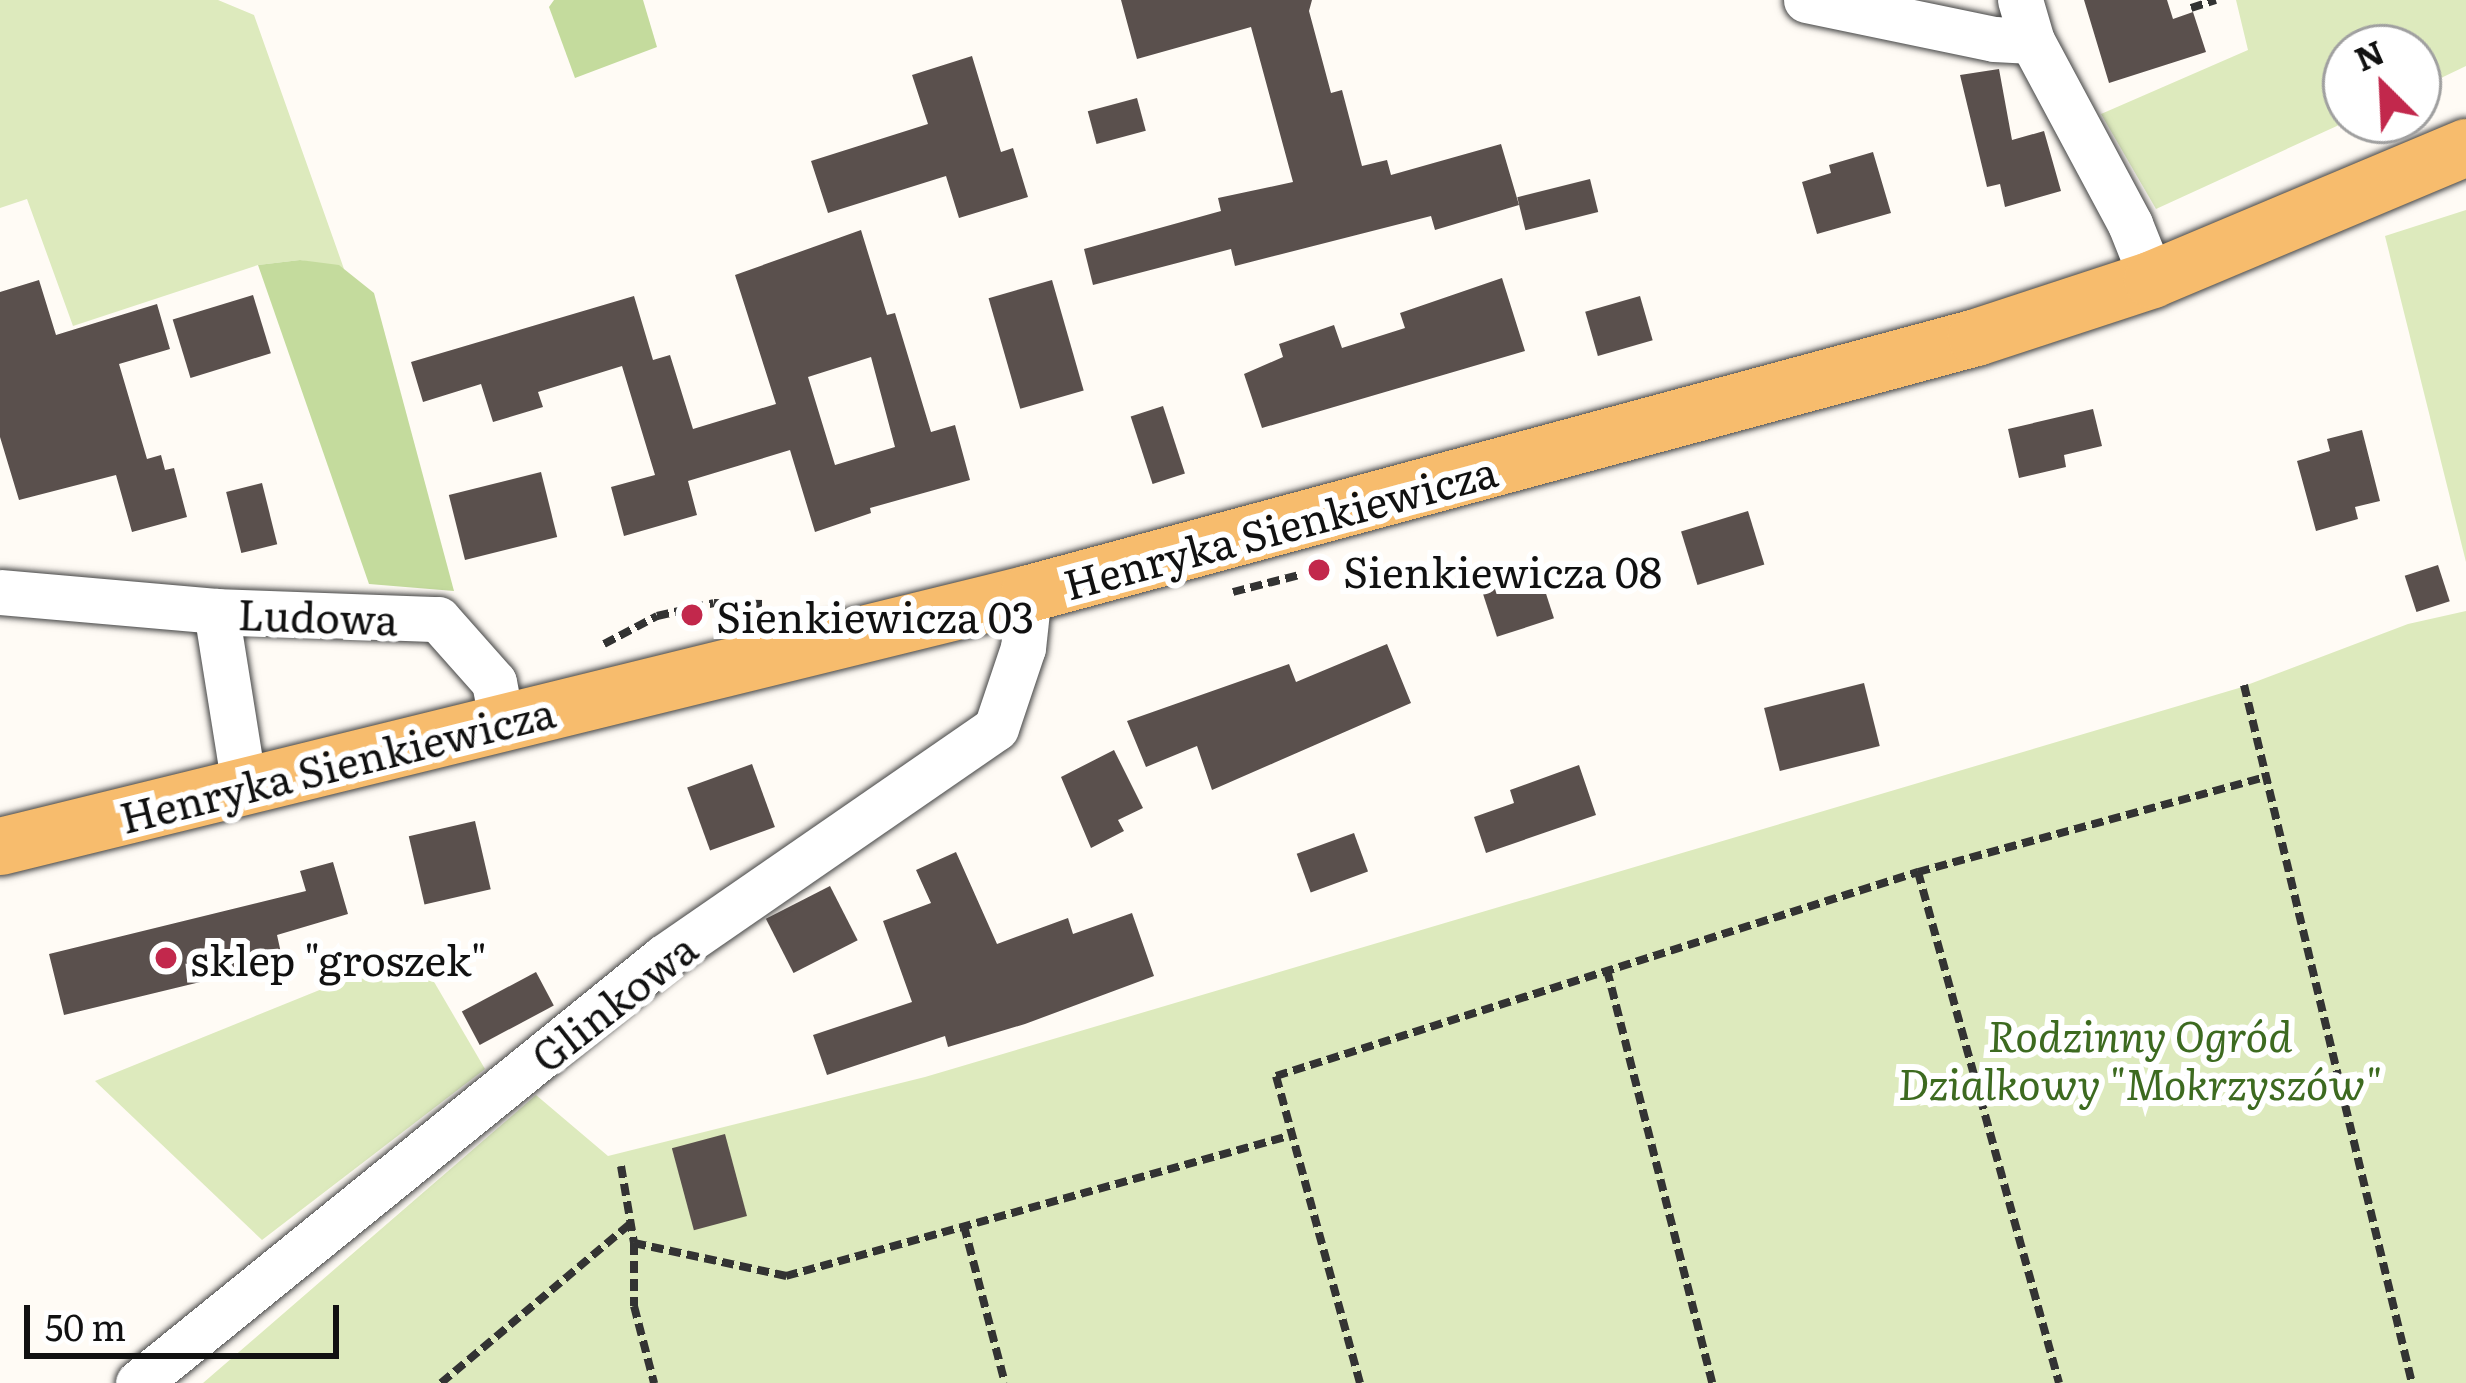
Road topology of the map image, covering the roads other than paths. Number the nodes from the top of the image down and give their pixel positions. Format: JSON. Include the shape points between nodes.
{"nodes":[{"id":1,"x":1806,"y":0,"type":"edge"},
{"id":2,"x":2026,"y":20,"type":"edge"},
{"id":3,"x":2466,"y":147,"type":"edge"},
{"id":4,"x":2152,"y":279,"type":"junction"},
{"id":5,"x":0,"y":592,"type":"edge"},
{"id":6,"x":1029,"y":593,"type":"junction"},
{"id":7,"x":216,"y":611,"type":"junction"},
{"id":8,"x":502,"y":724,"type":"junction"},
{"id":9,"x":244,"y":787,"type":"junction"},
{"id":10,"x":0,"y":846,"type":"edge"},
{"id":11,"x":138,"y":1383,"type":"edge"}],
"edges":[{"from":1,"to":2,"type":"street","via":[[1994,39]]},
{"from":2,"to":4,"type":"street"},
{"from":3,"to":4,"type":"main road","name":"Henryka Sienkiewicza"},
{"from":4,"to":6,"type":"main road","name":"Henryka Sienkiewicza","via":[[1976,337]]},
{"from":5,"to":7,"type":"street","name":"Ludowa"},
{"from":6,"to":8,"type":"main road","name":"Henryka Sienkiewicza"},
{"from":6,"to":11,"type":"street","name":"Glinkowa","via":[[1023,647],[996,728],[664,957]]},
{"from":7,"to":8,"type":"street","name":"Ludowa","via":[[438,619],[494,682]]},
{"from":7,"to":9,"type":"street","name":"Ludowa"},
{"from":8,"to":9,"type":"main road","name":"Henryka Sienkiewicza"},
{"from":9,"to":10,"type":"main road","name":"Henryka Sienkiewicza"}]}
